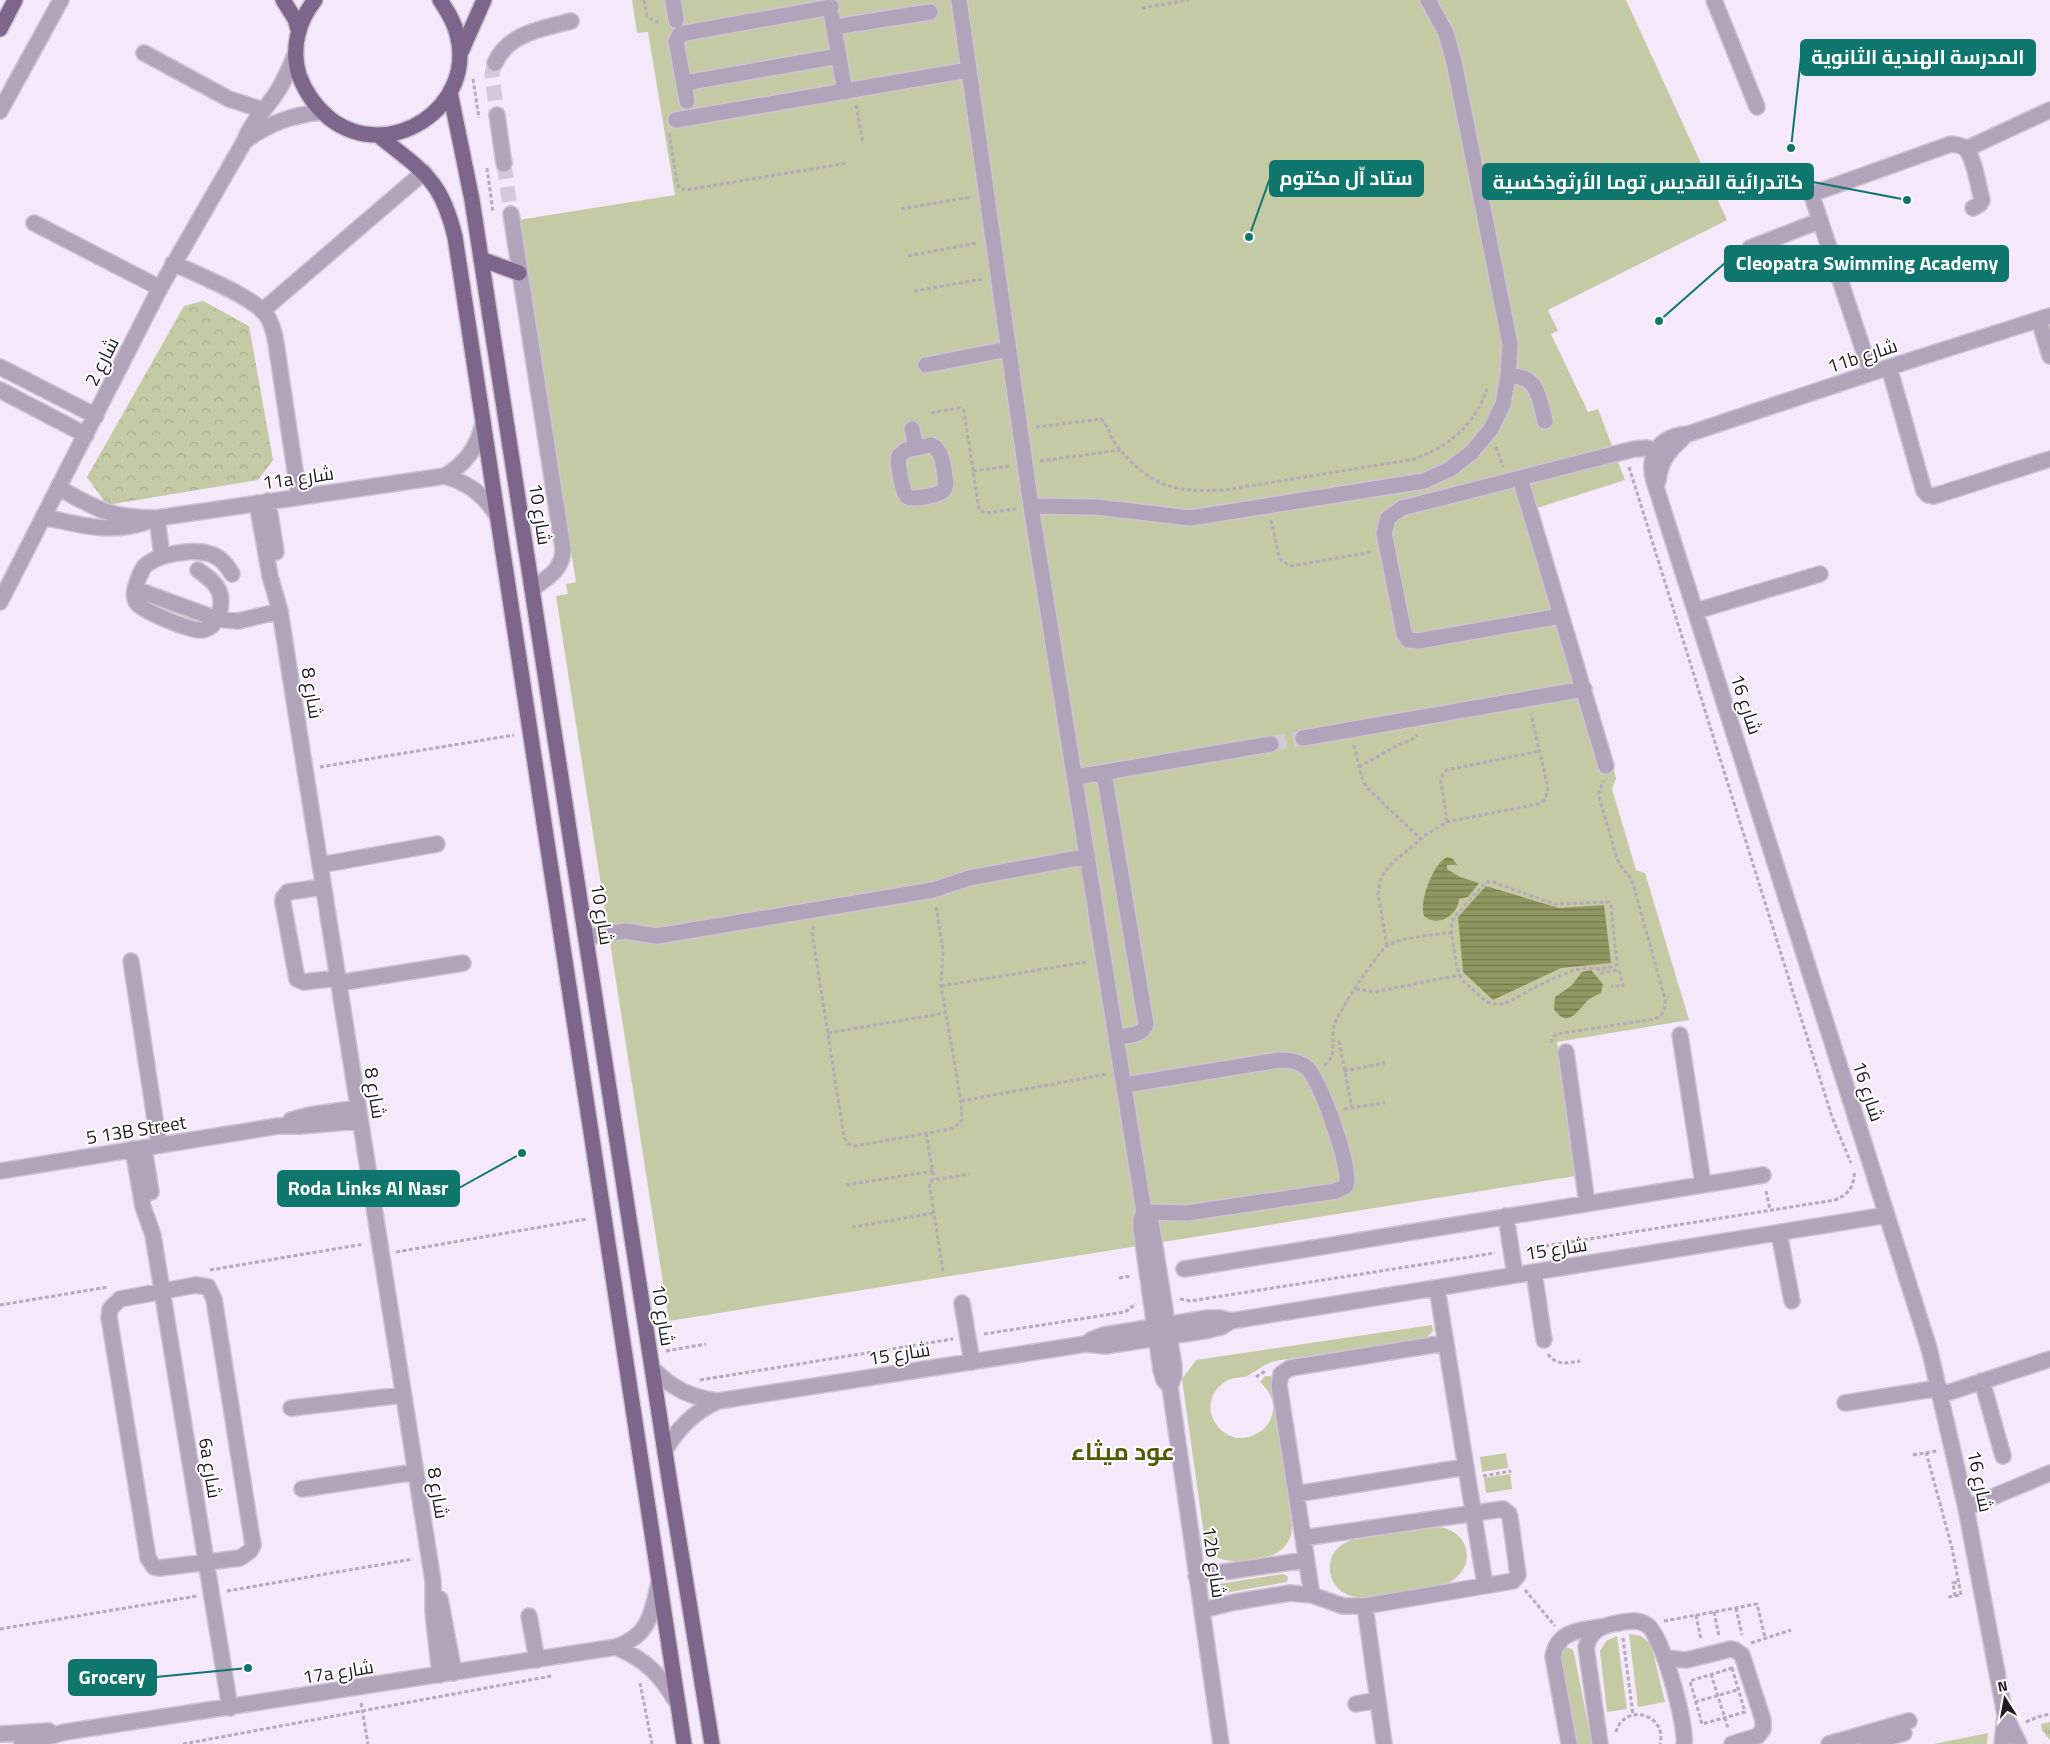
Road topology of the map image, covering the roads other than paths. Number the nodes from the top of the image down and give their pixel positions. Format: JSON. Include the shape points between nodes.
{"nodes":[{"id":1,"x":15,"y":0,"type":"edge"},
{"id":2,"x":61,"y":0,"type":"edge"},
{"id":3,"x":283,"y":0,"type":"edge"},
{"id":4,"x":315,"y":0,"type":"edge"},
{"id":5,"x":440,"y":0,"type":"edge"},
{"id":6,"x":484,"y":0,"type":"edge"},
{"id":7,"x":673,"y":0,"type":"edge"},
{"id":8,"x":959,"y":0,"type":"edge"},
{"id":9,"x":1428,"y":0,"type":"edge"},
{"id":10,"x":1714,"y":0,"type":"edge"},
{"id":11,"x":830,"y":4,"type":"edge"},
{"id":12,"x":930,"y":12,"type":"dead end"},
{"id":13,"x":676,"y":20,"type":"road end"},
{"id":14,"x":571,"y":21,"type":"dead end"},
{"id":15,"x":834,"y":27,"type":"junction"},
{"id":16,"x":0,"y":29,"type":"edge"},
{"id":17,"x":298,"y":32,"type":"junction"},
{"id":18,"x":296,"y":52,"type":"junction"},
{"id":19,"x":144,"y":54,"type":"dead end"},
{"id":20,"x":459,"y":56,"type":"junction"},
{"id":21,"x":839,"y":56,"type":"junction"},
{"id":22,"x":495,"y":63,"type":"tunnel mouth"},
{"id":23,"x":968,"y":70,"type":"junction"},
{"id":24,"x":684,"y":83,"type":"junction"},
{"id":25,"x":849,"y":91,"type":"junction"},
{"id":26,"x":450,"y":92,"type":"junction"},
{"id":27,"x":687,"y":101,"type":"dead end"},
{"id":28,"x":1757,"y":107,"type":"dead end"},
{"id":29,"x":263,"y":110,"type":"junction"},
{"id":30,"x":2050,"y":110,"type":"edge"},
{"id":31,"x":0,"y":111,"type":"edge"},
{"id":32,"x":322,"y":112,"type":"junction"},
{"id":33,"x":497,"y":115,"type":"tunnel mouth"},
{"id":34,"x":676,"y":120,"type":"road end"},
{"id":35,"x":379,"y":136,"type":"junction"},
{"id":36,"x":244,"y":142,"type":"junction"},
{"id":37,"x":1966,"y":149,"type":"junction"},
{"id":38,"x":504,"y":164,"type":"tunnel mouth"},
{"id":39,"x":424,"y":172,"type":"junction"},
{"id":40,"x":1974,"y":208,"type":"dead end"},
{"id":41,"x":511,"y":214,"type":"tunnel mouth"},
{"id":42,"x":1819,"y":221,"type":"junction"},
{"id":43,"x":34,"y":223,"type":"dead end"},
{"id":44,"x":1750,"y":248,"type":"dead end"},
{"id":45,"x":481,"y":259,"type":"junction"},
{"id":46,"x":173,"y":263,"type":"junction"},
{"id":47,"x":519,"y":273,"type":"junction"},
{"id":48,"x":160,"y":288,"type":"junction"},
{"id":49,"x":262,"y":311,"type":"junction"},
{"id":50,"x":2045,"y":318,"type":"edge"},
{"id":51,"x":1008,"y":349,"type":"junction"},
{"id":52,"x":2050,"y":356,"type":"edge"},
{"id":53,"x":926,"y":365,"type":"dead end"},
{"id":54,"x":0,"y":367,"type":"edge"},
{"id":55,"x":1889,"y":367,"type":"junction"},
{"id":56,"x":1872,"y":373,"type":"junction"},
{"id":57,"x":1508,"y":376,"type":"junction"},
{"id":58,"x":0,"y":390,"type":"edge"},
{"id":59,"x":96,"y":416,"type":"junction"},
{"id":60,"x":1545,"y":421,"type":"dead end"},
{"id":61,"x":483,"y":424,"type":"junction"},
{"id":62,"x":912,"y":429,"type":"dead end"},
{"id":63,"x":86,"y":435,"type":"junction"},
{"id":64,"x":916,"y":448,"type":"dead end"},
{"id":65,"x":1660,"y":454,"type":"junction"},
{"id":66,"x":2050,"y":459,"type":"edge"},
{"id":67,"x":445,"y":476,"type":"junction"},
{"id":68,"x":1514,"y":480,"type":"junction"},
{"id":69,"x":59,"y":488,"type":"junction"},
{"id":70,"x":299,"y":497,"type":"junction"},
{"id":71,"x":263,"y":502,"type":"junction"},
{"id":72,"x":1031,"y":506,"type":"junction"},
{"id":73,"x":496,"y":514,"type":"junction"},
{"id":74,"x":45,"y":517,"type":"junction"},
{"id":75,"x":157,"y":518,"type":"junction"},
{"id":76,"x":162,"y":556,"type":"junction"},
{"id":77,"x":198,"y":570,"type":"dead end"},
{"id":78,"x":232,"y":574,"type":"dead end"},
{"id":79,"x":1820,"y":574,"type":"dead end"},
{"id":80,"x":532,"y":589,"type":"junction"},
{"id":81,"x":0,"y":602,"type":"edge"},
{"id":82,"x":280,"y":611,"type":"junction"},
{"id":83,"x":1696,"y":611,"type":"junction"},
{"id":84,"x":1561,"y":616,"type":"junction"},
{"id":85,"x":217,"y":618,"type":"junction"},
{"id":86,"x":1584,"y":689,"type":"junction"},
{"id":87,"x":1303,"y":738,"type":"tunnel mouth"},
{"id":88,"x":1271,"y":744,"type":"tunnel mouth"},
{"id":89,"x":1606,"y":766,"type":"road end"},
{"id":90,"x":1104,"y":773,"type":"junction"},
{"id":91,"x":1076,"y":777,"type":"junction"},
{"id":92,"x":437,"y":844,"type":"dead end"},
{"id":93,"x":1088,"y":856,"type":"junction"},
{"id":94,"x":320,"y":865,"type":"junction"},
{"id":95,"x":323,"y":887,"type":"junction"},
{"id":96,"x":586,"y":938,"type":"junction"},
{"id":97,"x":131,"y":961,"type":"dead end"},
{"id":98,"x":463,"y":963,"type":"dead end"},
{"id":99,"x":338,"y":981,"type":"junction"},
{"id":100,"x":1680,"y":1035,"type":"dead end"},
{"id":101,"x":1118,"y":1037,"type":"junction"},
{"id":102,"x":1566,"y":1052,"type":"dead end"},
{"id":103,"x":1124,"y":1078,"type":"junction"},
{"id":104,"x":359,"y":1115,"type":"junction"},
{"id":105,"x":145,"y":1147,"type":"junction"},
{"id":106,"x":0,"y":1171,"type":"edge"},
{"id":107,"x":1763,"y":1175,"type":"dead end"},
{"id":108,"x":1703,"y":1184,"type":"junction"},
{"id":109,"x":1587,"y":1203,"type":"junction"},
{"id":110,"x":1144,"y":1212,"type":"junction"},
{"id":111,"x":1887,"y":1215,"type":"junction"},
{"id":112,"x":1506,"y":1216,"type":"junction"},
{"id":113,"x":1779,"y":1233,"type":"junction"},
{"id":114,"x":1184,"y":1268,"type":"dead end"},
{"id":115,"x":1534,"y":1272,"type":"junction"},
{"id":116,"x":1515,"y":1275,"type":"junction"},
{"id":117,"x":1437,"y":1288,"type":"junction"},
{"id":118,"x":162,"y":1291,"type":"junction"},
{"id":119,"x":1792,"y":1300,"type":"dead end"},
{"id":120,"x":962,"y":1303,"type":"dead end"},
{"id":121,"x":1161,"y":1332,"type":"junction"},
{"id":122,"x":1544,"y":1340,"type":"road end"},
{"id":123,"x":1445,"y":1343,"type":"junction"},
{"id":124,"x":2050,"y":1359,"type":"edge"},
{"id":125,"x":972,"y":1362,"type":"junction"},
{"id":126,"x":652,"y":1369,"type":"junction"},
{"id":127,"x":1982,"y":1381,"type":"junction"},
{"id":128,"x":1940,"y":1391,"type":"junction"},
{"id":129,"x":403,"y":1395,"type":"junction"},
{"id":130,"x":718,"y":1401,"type":"junction"},
{"id":131,"x":1845,"y":1403,"type":"dead end"},
{"id":132,"x":291,"y":1408,"type":"dead end"},
{"id":133,"x":665,"y":1450,"type":"junction"},
{"id":134,"x":2003,"y":1456,"type":"dead end"},
{"id":135,"x":415,"y":1472,"type":"junction"},
{"id":136,"x":1466,"y":1473,"type":"junction"},
{"id":137,"x":2050,"y":1473,"type":"edge"},
{"id":138,"x":302,"y":1489,"type":"dead end"},
{"id":139,"x":1296,"y":1494,"type":"junction"},
{"id":140,"x":1966,"y":1508,"type":"junction"},
{"id":141,"x":1473,"y":1513,"type":"junction"},
{"id":142,"x":1303,"y":1538,"type":"junction"},
{"id":143,"x":1306,"y":1560,"type":"junction"},
{"id":144,"x":206,"y":1563,"type":"junction"},
{"id":145,"x":1196,"y":1576,"type":"junction"},
{"id":146,"x":659,"y":1582,"type":"junction"},
{"id":147,"x":1485,"y":1585,"type":"junction"},
{"id":148,"x":1312,"y":1595,"type":"junction"},
{"id":149,"x":1365,"y":1606,"type":"junction"},
{"id":150,"x":1202,"y":1610,"type":"junction"},
{"id":151,"x":528,"y":1616,"type":"dead end"},
{"id":152,"x":1601,"y":1626,"type":"junction"},
{"id":153,"x":616,"y":1647,"type":"junction"},
{"id":154,"x":1665,"y":1658,"type":"junction"},
{"id":155,"x":537,"y":1660,"type":"junction"},
{"id":156,"x":448,"y":1674,"type":"junction"},
{"id":157,"x":1378,"y":1700,"type":"junction"},
{"id":158,"x":678,"y":1704,"type":"junction"},
{"id":159,"x":1356,"y":1704,"type":"dead end"},
{"id":160,"x":230,"y":1708,"type":"junction"},
{"id":161,"x":2005,"y":1715,"type":"junction"},
{"id":162,"x":65,"y":1732,"type":"junction"},
{"id":163,"x":0,"y":1734,"type":"edge"},
{"id":164,"x":1761,"y":1740,"type":"edge"},
{"id":165,"x":22,"y":1744,"type":"edge"},
{"id":166,"x":684,"y":1744,"type":"edge"},
{"id":167,"x":712,"y":1744,"type":"edge"},
{"id":168,"x":1221,"y":1744,"type":"edge"},
{"id":169,"x":1384,"y":1744,"type":"edge"},
{"id":170,"x":1569,"y":1744,"type":"edge"},
{"id":171,"x":1600,"y":1744,"type":"edge"},
{"id":172,"x":1684,"y":1744,"type":"edge"},
{"id":173,"x":1736,"y":1744,"type":"edge"},
{"id":174,"x":1829,"y":1744,"type":"edge"},
{"id":175,"x":1867,"y":1744,"type":"edge"},
{"id":176,"x":2002,"y":1744,"type":"edge"},
{"id":177,"x":2019,"y":1744,"type":"edge"}],
"edges":[{"from":1,"to":16,"type":"main road"},
{"from":2,"to":31,"type":"street"},
{"from":3,"to":17,"type":"main road"},
{"from":4,"to":17,"type":"main road"},
{"from":5,"to":20,"type":"main road","via":[[458,35]]},
{"from":6,"to":20,"type":"main road"},
{"from":7,"to":13,"type":"street"},
{"from":8,"to":23,"type":"street","name":"12b شارع"},
{"from":9,"to":57,"type":"street","via":[[1446,33],[1454,62],[1510,344]]},
{"from":10,"to":28,"type":"street"},
{"from":11,"to":15,"type":"street"},
{"from":11,"to":24,"type":"street","via":[[680,34],[676,41]]},
{"from":12,"to":15,"type":"street"},
{"from":14,"to":22,"type":"street","via":[[519,37],[504,47]]},
{"from":15,"to":21,"type":"street"},
{"from":17,"to":18,"type":"main road"},
{"from":18,"to":29,"type":"street","name":"شارع 2","via":[[290,70]]},
{"from":18,"to":32,"type":"main road","via":[[302,85]]},
{"from":19,"to":29,"type":"street","via":[[228,99]]},
{"from":20,"to":26,"type":"main road"},
{"from":21,"to":24,"type":"street"},
{"from":21,"to":25,"type":"street"},
{"from":23,"to":25,"type":"street"},
{"from":23,"to":51,"type":"street","name":"12b شارع"},
{"from":24,"to":27,"type":"street"},
{"from":25,"to":34,"type":"street"},
{"from":26,"to":35,"type":"main road","via":[[432,115],[420,123],[407,130]]},
{"from":26,"to":45,"type":"main road","name":"شارع 10"},
{"from":29,"to":36,"type":"street","name":"شارع 2"},
{"from":30,"to":37,"type":"street"},
{"from":32,"to":35,"type":"main road","via":[[348,129]]},
{"from":32,"to":36,"type":"street","name":"شارع 2","via":[[288,117]]},
{"from":33,"to":38,"type":"street"},
{"from":35,"to":39,"type":"main road"},
{"from":36,"to":46,"type":"street","name":"شارع 2"},
{"from":37,"to":40,"type":"street","via":[[1982,200]]},
{"from":37,"to":42,"type":"street","via":[[1952,144],[1817,192],[1812,199]]},
{"from":39,"to":49,"type":"street"},
{"from":39,"to":61,"type":"main road","via":[[444,199],[455,237]]},
{"from":41,"to":47,"type":"street"},
{"from":42,"to":44,"type":"street"},
{"from":42,"to":56,"type":"street"},
{"from":43,"to":48,"type":"street"},
{"from":45,"to":47,"type":"main road"},
{"from":45,"to":80,"type":"main road","name":"شارع 10"},
{"from":46,"to":48,"type":"street","name":"شارع 2"},
{"from":46,"to":49,"type":"street","via":[[248,300]]},
{"from":47,"to":80,"type":"street","via":[[563,549],[557,570]]},
{"from":48,"to":59,"type":"street","name":"شارع 2"},
{"from":49,"to":70,"type":"street","via":[[270,320],[276,343]]},
{"from":50,"to":52,"type":"street"},
{"from":50,"to":55,"type":"street","name":"11b شارع"},
{"from":51,"to":53,"type":"street"},
{"from":51,"to":72,"type":"street","name":"12b شارع"},
{"from":54,"to":59,"type":"street"},
{"from":55,"to":56,"type":"street","name":"11b شارع"},
{"from":55,"to":66,"type":"street","via":[[1928,495],[1934,496]]},
{"from":56,"to":65,"type":"street","name":"11b شارع","via":[[1688,434],[1670,450]]},
{"from":57,"to":60,"type":"street","via":[[1521,376],[1532,383]]},
{"from":57,"to":72,"type":"street","via":[[1503,404],[1490,429],[1472,452],[1450,469],[1424,481],[1190,518],[1096,506]]},
{"from":58,"to":63,"type":"street"},
{"from":59,"to":63,"type":"street","name":"شارع 2"},
{"from":61,"to":67,"type":"street","name":"11a شارع","via":[[480,437],[467,460]]},
{"from":61,"to":73,"type":"main road"},
{"from":62,"to":64,"type":"street"},
{"from":63,"to":69,"type":"street","name":"شارع 2"},
{"from":65,"to":68,"type":"street","via":[[1647,448]]},
{"from":65,"to":83,"type":"street","name":"شارع 16","via":[[1658,487]]},
{"from":67,"to":70,"type":"street","name":"11a شارع"},
{"from":67,"to":73,"type":"street","via":[[469,486],[489,503]]},
{"from":68,"to":84,"type":"street"},
{"from":68,"to":84,"type":"street","via":[[1402,508],[1388,518],[1384,533],[1404,633],[1412,642]]},
{"from":69,"to":74,"type":"street","name":"شارع 2"},
{"from":69,"to":75,"type":"street","name":"11a شارع","via":[[111,514]]},
{"from":70,"to":71,"type":"street","name":"11a شارع"},
{"from":71,"to":75,"type":"street","name":"11a شارع"},
{"from":71,"to":82,"type":"street","name":"شارع 8","via":[[270,576]]},
{"from":72,"to":91,"type":"street","name":"12b شارع"},
{"from":73,"to":146,"type":"main road"},
{"from":74,"to":75,"type":"street","name":"11a شارع","via":[[104,528],[134,526]]},
{"from":74,"to":81,"type":"street","name":"شارع 2"},
{"from":75,"to":76,"type":"street"},
{"from":76,"to":78,"type":"street","via":[[209,553],[223,561]]},
{"from":76,"to":85,"type":"street","via":[[144,568],[135,589]]},
{"from":77,"to":85,"type":"street","via":[[217,588],[220,605]]},
{"from":79,"to":83,"type":"street"},
{"from":80,"to":96,"type":"main road","name":"شارع 10"},
{"from":82,"to":85,"type":"street","via":[[238,621]]},
{"from":82,"to":94,"type":"street","name":"شارع 8"},
{"from":83,"to":111,"type":"street","name":"شارع 16"},
{"from":84,"to":86,"type":"street"},
{"from":86,"to":87,"type":"street"},
{"from":86,"to":89,"type":"street"},
{"from":88,"to":90,"type":"street"},
{"from":90,"to":91,"type":"street"},
{"from":90,"to":101,"type":"street","via":[[1146,1024],[1140,1034]]},
{"from":91,"to":93,"type":"street","name":"12b شارع"},
{"from":92,"to":94,"type":"street"},
{"from":93,"to":96,"type":"street","via":[[969,878],[933,890],[657,936],[625,932]]},
{"from":93,"to":101,"type":"street","name":"12b شارع"},
{"from":94,"to":95,"type":"street","name":"شارع 8"},
{"from":95,"to":99,"type":"street","name":"شارع 8"},
{"from":95,"to":99,"type":"street","via":[[288,892],[283,902],[297,978],[304,982]]},
{"from":96,"to":126,"type":"main road","name":"شارع 10"},
{"from":97,"to":105,"type":"street","name":"6a شارع"},
{"from":98,"to":99,"type":"street"},
{"from":99,"to":104,"type":"street","name":"شارع 8"},
{"from":100,"to":108,"type":"street"},
{"from":101,"to":103,"type":"street","name":"12b شارع"},
{"from":102,"to":109,"type":"street"},
{"from":103,"to":110,"type":"street","name":"12b شارع"},
{"from":103,"to":110,"type":"street","via":[[1279,1060],[1300,1064],[1309,1070],[1328,1112],[1348,1176],[1348,1182],[1341,1190],[1187,1213]]},
{"from":104,"to":105,"type":"street","name":"5 13B Street"},
{"from":104,"to":129,"type":"street","name":"شارع 8"},
{"from":105,"to":106,"type":"street","name":"5 13B Street"},
{"from":105,"to":118,"type":"street","name":"6a شارع","via":[[144,1208],[153,1235]]},
{"from":107,"to":108,"type":"street"},
{"from":108,"to":109,"type":"street"},
{"from":109,"to":112,"type":"street"},
{"from":110,"to":121,"type":"street","name":"12b شارع","via":[[1140,1229]]},
{"from":111,"to":113,"type":"street","name":"شارع 15"},
{"from":111,"to":128,"type":"street","name":"شارع 16"},
{"from":112,"to":114,"type":"street"},
{"from":112,"to":116,"type":"street"},
{"from":113,"to":115,"type":"street","name":"شارع 15"},
{"from":113,"to":119,"type":"street"},
{"from":115,"to":116,"type":"street","name":"شارع 15"},
{"from":115,"to":122,"type":"street"},
{"from":116,"to":117,"type":"street","name":"شارع 15"},
{"from":117,"to":121,"type":"street","name":"شارع 15","via":[[1232,1321],[1214,1318]]},
{"from":117,"to":123,"type":"street"},
{"from":118,"to":144,"type":"street","name":"6a شارع"},
{"from":118,"to":144,"type":"street","via":[[202,1285],[208,1287],[214,1299],[253,1545],[240,1558]]},
{"from":118,"to":144,"type":"street","via":[[120,1299],[110,1309],[109,1317],[146,1548],[154,1567]]},
{"from":120,"to":125,"type":"street"},
{"from":121,"to":125,"type":"street","name":"شارع 15","via":[[1104,1335],[1086,1344]]},
{"from":121,"to":145,"type":"street","name":"12b شارع","via":[[1162,1375],[1170,1387]]},
{"from":123,"to":136,"type":"street"},
{"from":123,"to":139,"type":"street","via":[[1290,1368],[1280,1374]]},
{"from":124,"to":127,"type":"street"},
{"from":125,"to":130,"type":"street","name":"شارع 15"},
{"from":126,"to":130,"type":"street","name":"شارع 15","via":[[676,1389],[691,1396]]},
{"from":126,"to":133,"type":"main road","name":"شارع 10"},
{"from":127,"to":128,"type":"street"},
{"from":127,"to":134,"type":"street"},
{"from":128,"to":131,"type":"street"},
{"from":128,"to":140,"type":"street","name":"شارع 16"},
{"from":129,"to":132,"type":"street"},
{"from":129,"to":135,"type":"street","name":"شارع 8"},
{"from":130,"to":133,"type":"street","name":"شارع 15","via":[[683,1424]]},
{"from":133,"to":167,"type":"main road","name":"شارع 10"},
{"from":135,"to":138,"type":"street"},
{"from":135,"to":156,"type":"street","name":"شارع 8","via":[[433,1581],[433,1612]]},
{"from":136,"to":139,"type":"street"},
{"from":136,"to":141,"type":"street"},
{"from":137,"to":140,"type":"street"},
{"from":139,"to":142,"type":"street"},
{"from":140,"to":161,"type":"street","name":"شارع 16"},
{"from":141,"to":142,"type":"street"},
{"from":141,"to":147,"type":"street"},
{"from":141,"to":147,"type":"street","via":[[1503,1509],[1509,1514],[1518,1571],[1516,1579]]},
{"from":142,"to":143,"type":"street"},
{"from":143,"to":145,"type":"street"},
{"from":143,"to":148,"type":"street"},
{"from":144,"to":160,"type":"street","name":"6a شارع"},
{"from":145,"to":150,"type":"street","name":"12b شارع"},
{"from":146,"to":153,"type":"street","name":"17a شارع","via":[[646,1627],[638,1636]]},
{"from":146,"to":158,"type":"main road"},
{"from":147,"to":149,"type":"street"},
{"from":148,"to":149,"type":"street","via":[[1343,1606]]},
{"from":148,"to":150,"type":"street","via":[[1284,1593]]},
{"from":149,"to":157,"type":"street"},
{"from":150,"to":168,"type":"street","name":"12b شارع"},
{"from":151,"to":155,"type":"street"},
{"from":152,"to":154,"type":"street","via":[[1633,1621],[1647,1624],[1657,1635]]},
{"from":152,"to":170,"type":"street","via":[[1563,1636],[1553,1657]]},
{"from":152,"to":171,"type":"street","via":[[1594,1631],[1586,1647]]},
{"from":153,"to":155,"type":"street","name":"17a شارع"},
{"from":153,"to":158,"type":"street","via":[[658,1674]]},
{"from":154,"to":164,"type":"street","via":[[1686,1660],[1734,1649],[1742,1655],[1745,1688],[1764,1724]]},
{"from":154,"to":172,"type":"street","via":[[1685,1729]]},
{"from":155,"to":156,"type":"street","name":"17a شارع"},
{"from":156,"to":160,"type":"street","name":"17a شارع"},
{"from":157,"to":159,"type":"street"},
{"from":157,"to":169,"type":"street"},
{"from":158,"to":166,"type":"main road"},
{"from":160,"to":162,"type":"street","name":"17a شارع"},
{"from":161,"to":176,"type":"street","name":"شارع 16"},
{"from":161,"to":177,"type":"street","name":"شارع 16"},
{"from":162,"to":163,"type":"street","via":[[45,1730]]},
{"from":162,"to":165,"type":"street"},
{"from":164,"to":173,"type":"street"},
{"from":174,"to":175,"type":"street","via":[[1910,1726]]}]}
